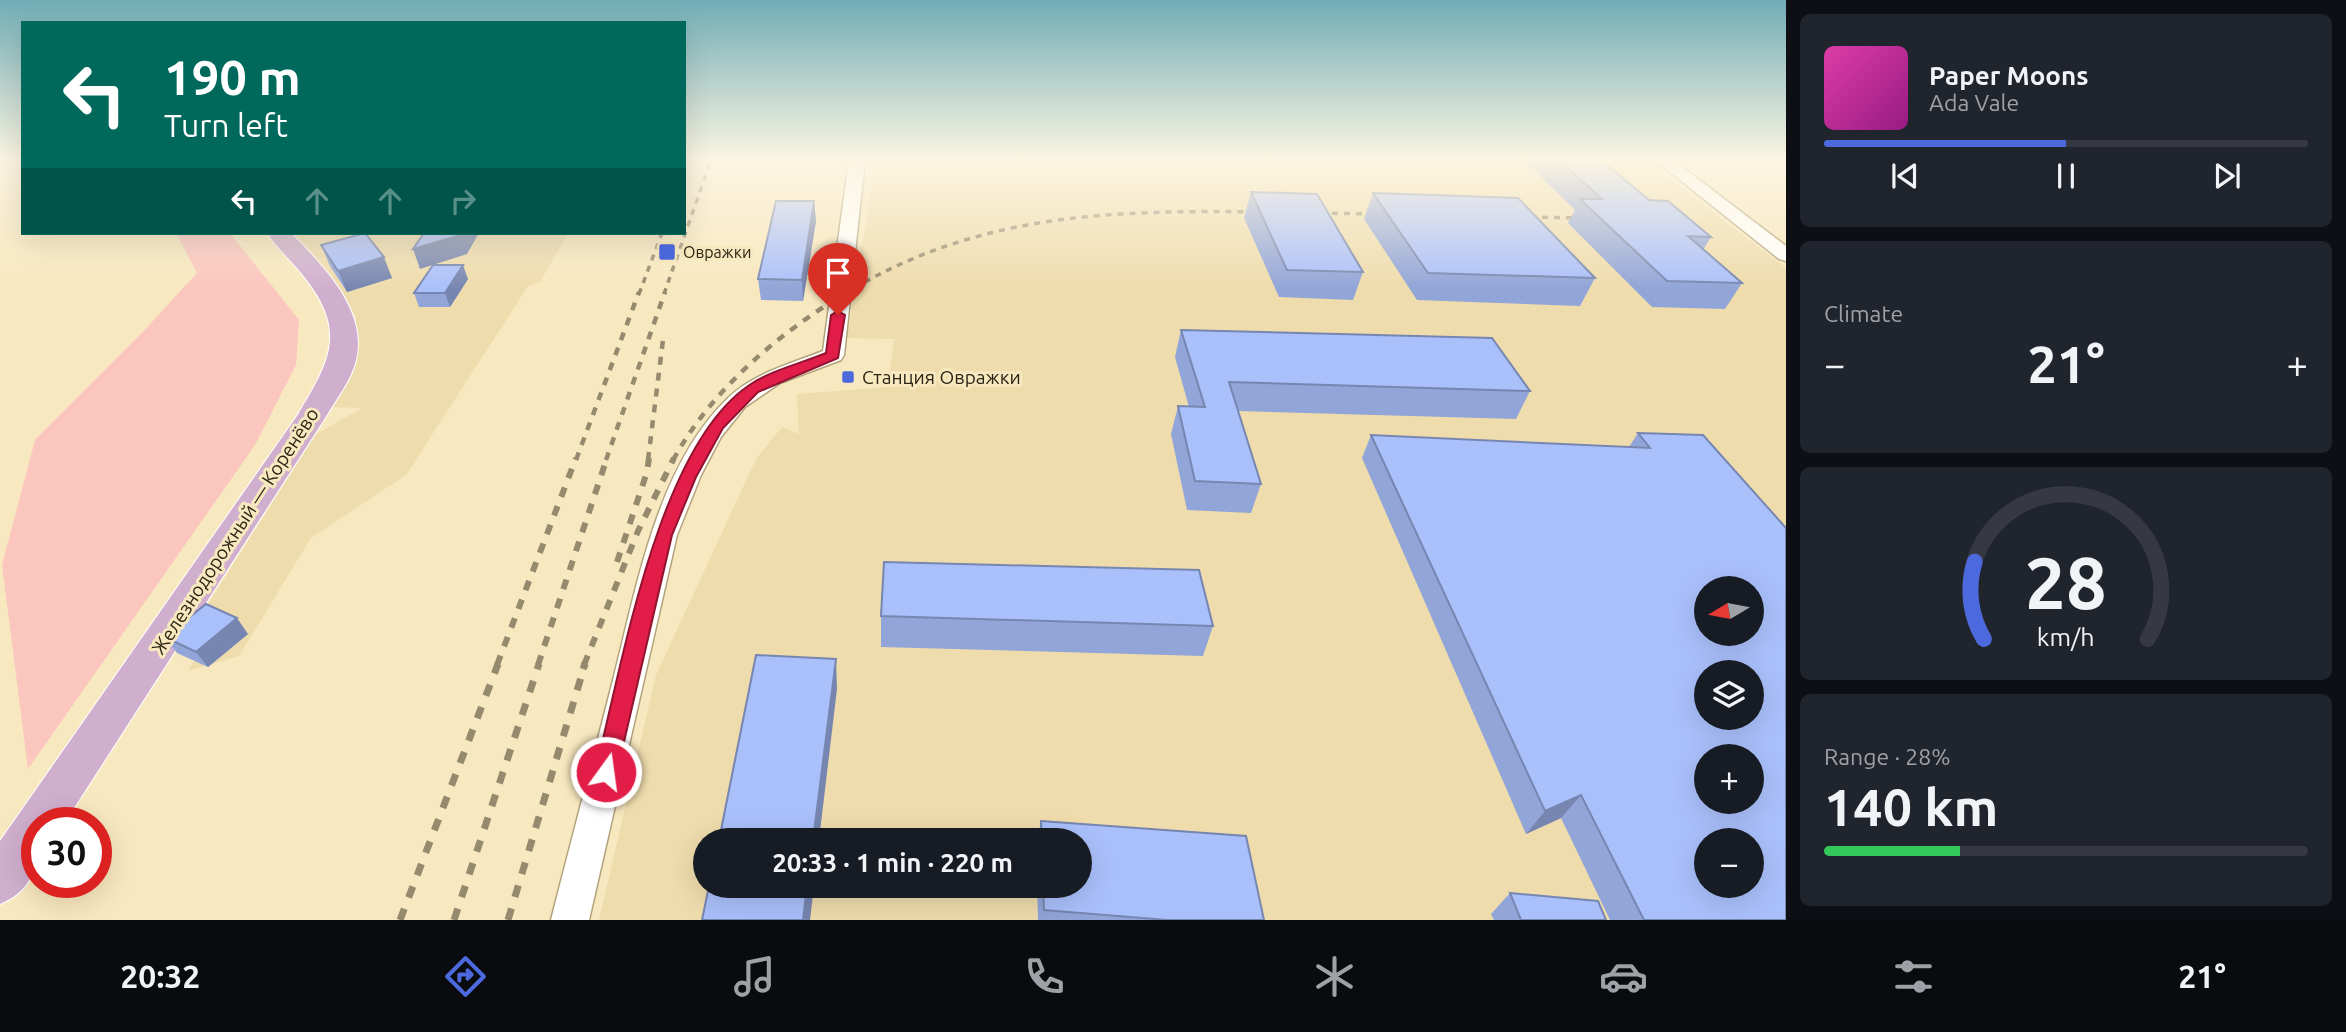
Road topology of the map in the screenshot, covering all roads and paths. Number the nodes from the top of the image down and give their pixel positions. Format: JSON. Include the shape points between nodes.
{"nodes":[{"id":1,"x":852,"y":203,"type":"edge"},
{"id":2,"x":1719,"y":203,"type":"edge"},
{"id":3,"x":280,"y":235,"type":"edge"},
{"id":4,"x":1786,"y":255,"type":"edge"},
{"id":5,"x":50,"y":807,"type":"edge"},
{"id":6,"x":21,"y":850,"type":"edge"},
{"id":7,"x":0,"y":881,"type":"edge"},
{"id":8,"x":570,"y":920,"type":"edge"}],
"edges":[{"from":1,"to":8,"type":"street","via":[[833,355],[753,389],[717,426],[688,477],[664,535]]},
{"from":2,"to":4,"type":"street"},
{"from":3,"to":5,"type":"main road","name":"Железнодорожный — Коренёво","via":[[315,272],[343,320],[343,358],[310,418]]},
{"from":6,"to":7,"type":"main road"}]}
